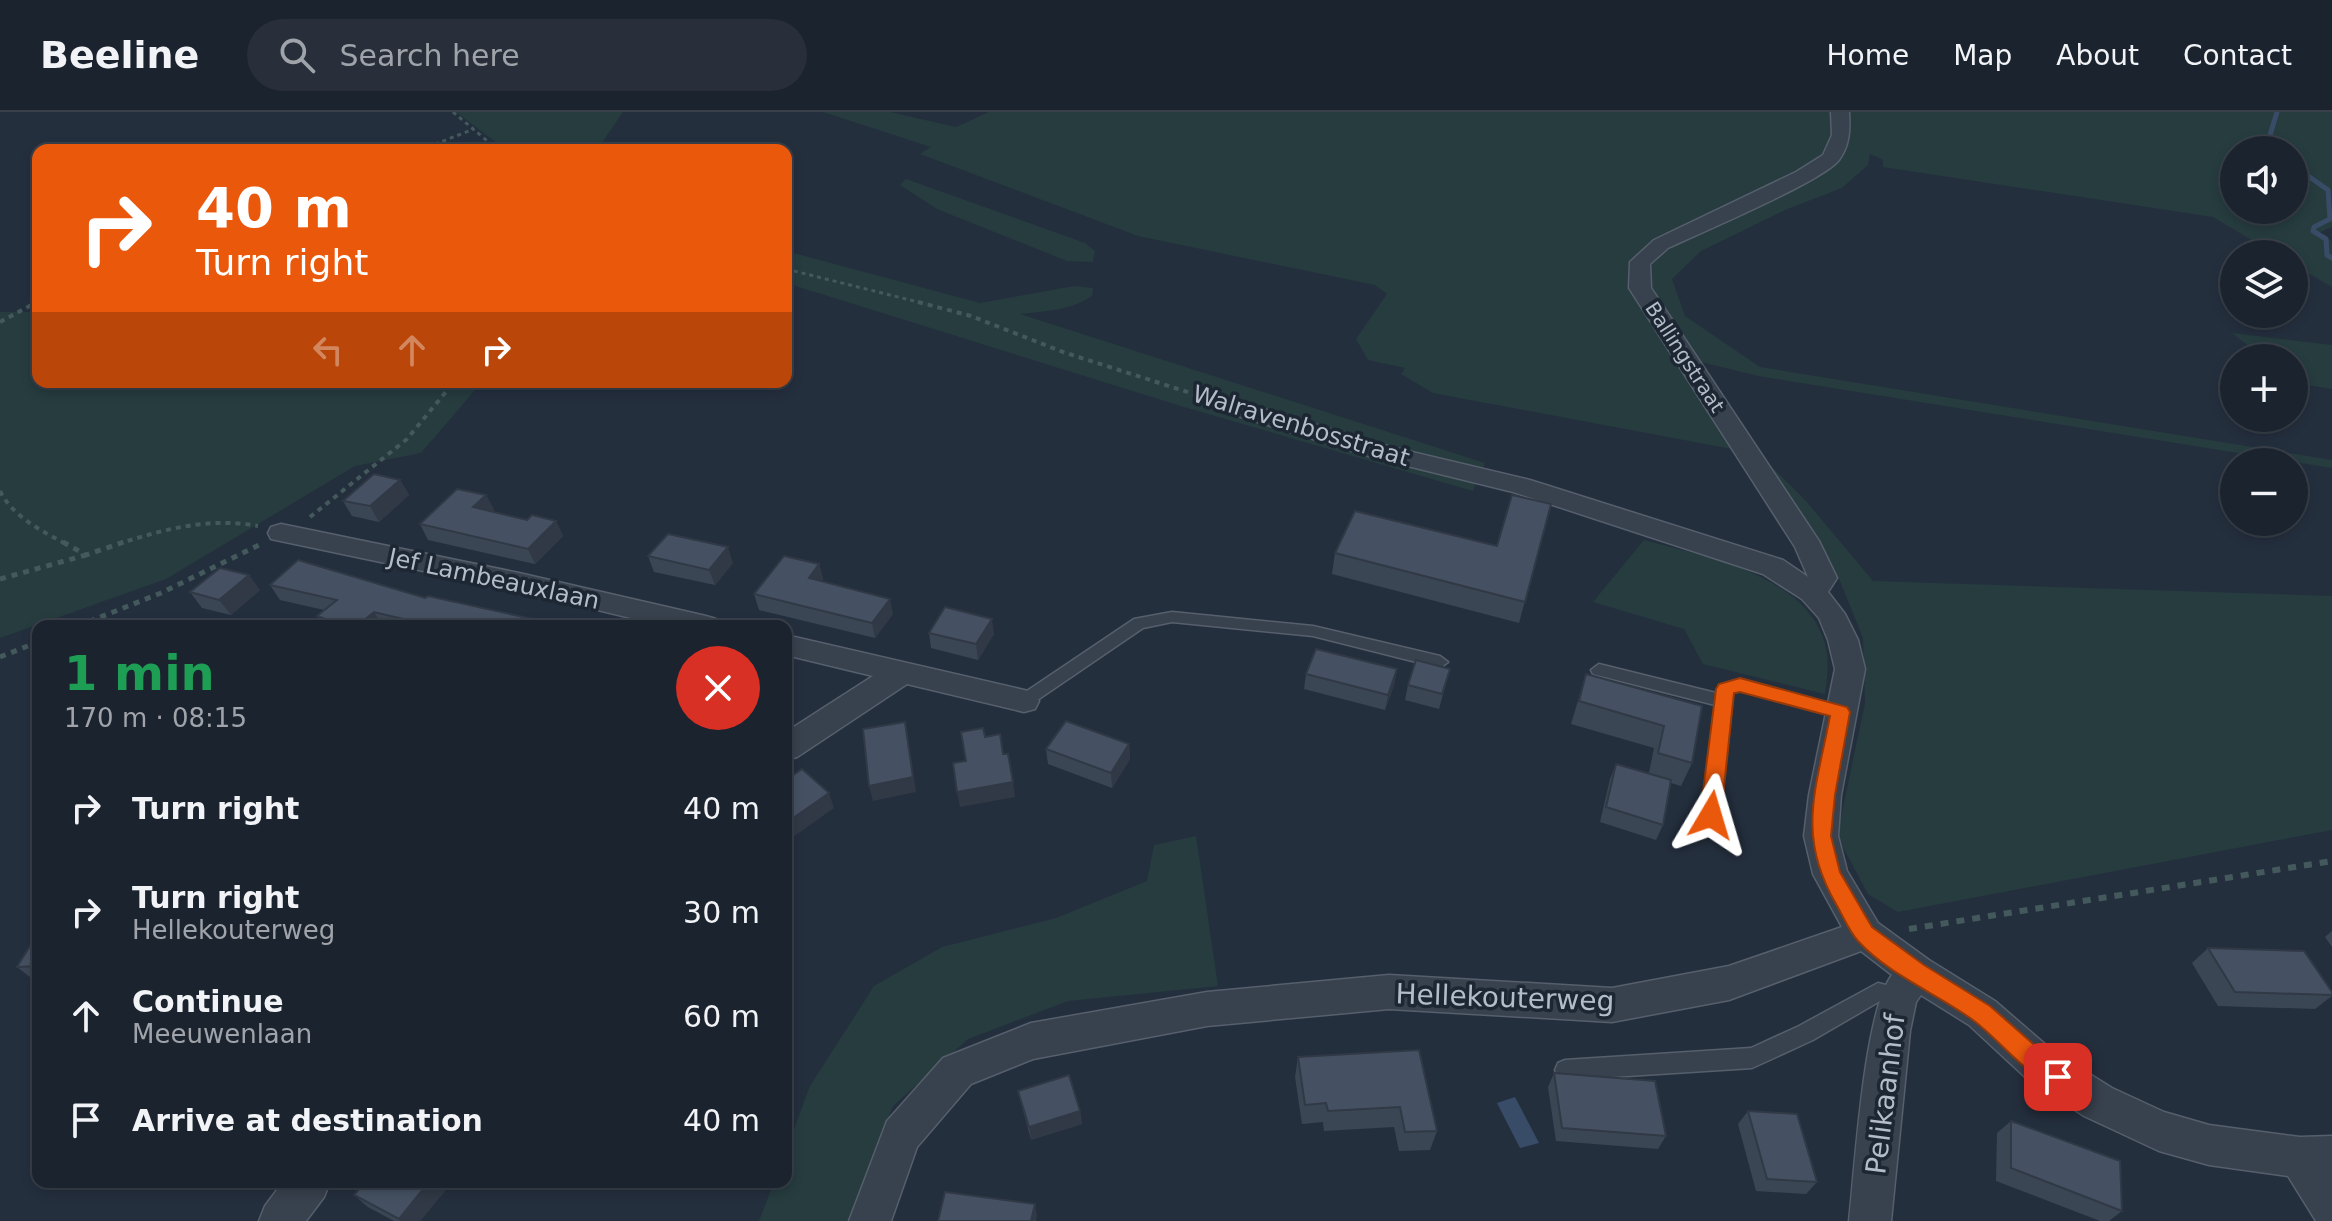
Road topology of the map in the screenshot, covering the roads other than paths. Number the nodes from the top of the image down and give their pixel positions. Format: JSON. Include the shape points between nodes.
{"nodes":[{"id":1,"x":1840,"y":112,"type":"edge"},
{"id":2,"x":1223,"y":404,"type":"road end"},
{"id":3,"x":281,"y":533,"type":"road end"},
{"id":4,"x":1812,"y":592,"type":"junction"},
{"id":5,"x":680,"y":620,"type":"edge"},
{"id":6,"x":792,"y":646,"type":"edge"},
{"id":7,"x":1440,"y":662,"type":"dead end"},
{"id":8,"x":1599,"y":670,"type":"dead end"},
{"id":9,"x":903,"y":672,"type":"junction"},
{"id":10,"x":1024,"y":701,"type":"joint"},
{"id":11,"x":1724,"y":701,"type":"junction"},
{"id":12,"x":1840,"y":712,"type":"junction"},
{"id":13,"x":792,"y":744,"type":"edge"},
{"id":14,"x":1711,"y":815,"type":"dead end"},
{"id":15,"x":1865,"y":934,"type":"junction"},
{"id":16,"x":1907,"y":984,"type":"junction"},
{"id":17,"x":1565,"y":1070,"type":"edge"},
{"id":18,"x":2316,"y":1156,"type":"edge"},
{"id":19,"x":305,"y":1188,"type":"edge"},
{"id":20,"x":2332,"y":1208,"type":"edge"},
{"id":21,"x":280,"y":1221,"type":"edge"},
{"id":22,"x":870,"y":1221,"type":"edge"},
{"id":23,"x":1870,"y":1221,"type":"edge"}],
"edges":[{"from":1,"to":4,"type":"street","name":"Ballingstraat","via":[[1841,135],[1831,158],[1661,244],[1640,262],[1640,288],[1809,547],[1823,578]]},
{"from":2,"to":4,"type":"street","name":"Walravenbosstraat","via":[[1384,453],[1521,486],[1773,567]]},
{"from":3,"to":5,"type":"street","name":"Jef Lambeauxlaan"},
{"from":4,"to":12,"type":"street","via":[[1831,614],[1850,669]]},
{"from":6,"to":9,"type":"street"},
{"from":7,"to":10,"type":"lane","via":[[1313,631],[1172,617],[1139,623]]},
{"from":8,"to":11,"type":"lane"},
{"from":9,"to":10,"type":"street"},
{"from":9,"to":13,"type":"street"},
{"from":11,"to":12,"type":"lane","via":[[1725,689],[1740,685]]},
{"from":11,"to":14,"type":"lane"},
{"from":12,"to":15,"type":"street","via":[[1821,836],[1830,874]]},
{"from":15,"to":16,"type":"street"},
{"from":15,"to":22,"type":"street","name":"Hellekouterweg","via":[[1729,983],[1612,1005],[1389,992],[1207,1009],[1031,1041],[957,1071],[901,1135]]},
{"from":16,"to":17,"type":"lane","via":[[1878,992],[1752,1058]]},
{"from":16,"to":18,"type":"street","via":[[1982,1013],[2039,1064],[2098,1102],[2159,1131],[2209,1145]]},
{"from":16,"to":23,"type":"street","name":"Pelikaanhof","via":[[1891,1031]]},
{"from":18,"to":20,"type":"street"},
{"from":19,"to":21,"type":"street"}]}
